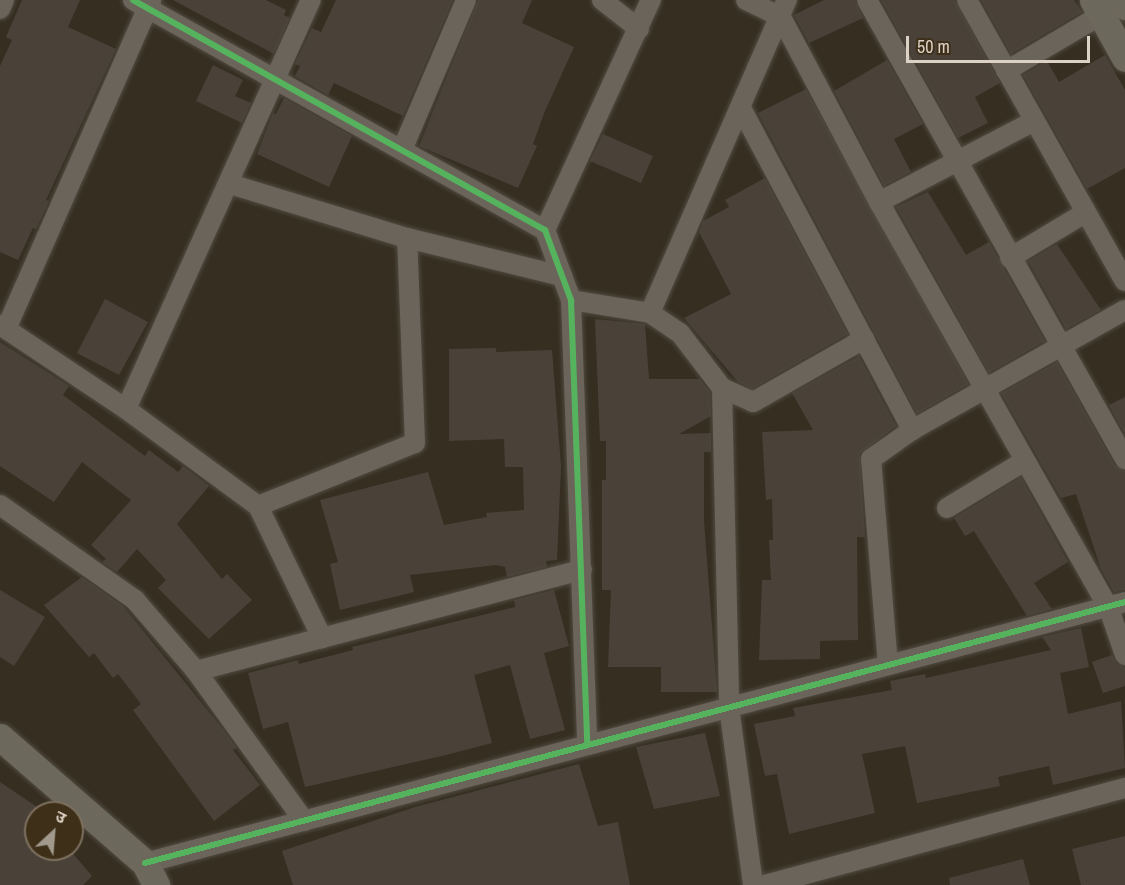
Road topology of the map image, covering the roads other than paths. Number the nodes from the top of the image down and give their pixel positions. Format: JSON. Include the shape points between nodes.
{"nodes":[{"id":1,"x":4,"y":0,"type":"edge"},
{"id":2,"x":311,"y":0,"type":"edge"},
{"id":3,"x":466,"y":0,"type":"edge"},
{"id":4,"x":602,"y":0,"type":"edge"},
{"id":5,"x":651,"y":0,"type":"edge"},
{"id":6,"x":746,"y":0,"type":"edge"},
{"id":7,"x":867,"y":0,"type":"edge"},
{"id":8,"x":967,"y":0,"type":"edge"},
{"id":9,"x":144,"y":3,"type":"edge"},
{"id":10,"x":1110,"y":5,"type":"edge"},
{"id":11,"x":784,"y":8,"type":"edge"},
{"id":12,"x":0,"y":9,"type":"edge"},
{"id":13,"x":639,"y":29,"type":"junction"},
{"id":14,"x":1125,"y":58,"type":"edge"},
{"id":15,"x":1006,"y":71,"type":"junction"},
{"id":16,"x":276,"y":79,"type":"junction"},
{"id":17,"x":741,"y":108,"type":"junction"},
{"id":18,"x":1034,"y":121,"type":"junction"},
{"id":19,"x":402,"y":150,"type":"junction"},
{"id":20,"x":956,"y":162,"type":"junction"},
{"id":21,"x":230,"y":184,"type":"junction"},
{"id":22,"x":879,"y":202,"type":"junction"},
{"id":23,"x":1085,"y":213,"type":"junction"},
{"id":24,"x":545,"y":230,"type":"junction"},
{"id":25,"x":407,"y":238,"type":"junction"},
{"id":26,"x":1010,"y":258,"type":"junction"},
{"id":27,"x":562,"y":276,"type":"junction"},
{"id":28,"x":1125,"y":281,"type":"edge"},
{"id":29,"x":571,"y":300,"type":"junction"},
{"id":30,"x":1125,"y":310,"type":"edge"},
{"id":31,"x":650,"y":313,"type":"junction"},
{"id":32,"x":3,"y":327,"type":"edge"},
{"id":33,"x":864,"y":339,"type":"junction"},
{"id":34,"x":1062,"y":345,"type":"junction"},
{"id":35,"x":722,"y":388,"type":"junction"},
{"id":36,"x":983,"y":388,"type":"junction"},
{"id":37,"x":126,"y":409,"type":"junction"},
{"id":38,"x":912,"y":430,"type":"junction"},
{"id":39,"x":1125,"y":459,"type":"edge"},
{"id":40,"x":1023,"y":462,"type":"junction"},
{"id":41,"x":0,"y":505,"type":"edge"},
{"id":42,"x":258,"y":506,"type":"junction"},
{"id":43,"x":946,"y":508,"type":"dead end"},
{"id":44,"x":582,"y":570,"type":"junction"},
{"id":45,"x":1116,"y":604,"type":"edge"},
{"id":46,"x":321,"y":638,"type":"junction"},
{"id":47,"x":1125,"y":655,"type":"edge"},
{"id":48,"x":888,"y":665,"type":"junction"},
{"id":49,"x":196,"y":671,"type":"junction"},
{"id":50,"x":729,"y":707,"type":"junction"},
{"id":51,"x":0,"y":737,"type":"edge"},
{"id":52,"x":587,"y":745,"type":"junction"},
{"id":53,"x":1125,"y":788,"type":"edge"},
{"id":54,"x":304,"y":820,"type":"junction"},
{"id":55,"x":150,"y":874,"type":"edge"},
{"id":56,"x":753,"y":885,"type":"edge"},
{"id":57,"x":765,"y":885,"type":"edge"}],
"edges":[{"from":1,"to":12,"type":"street"},
{"from":2,"to":16,"type":"street"},
{"from":3,"to":19,"type":"street"},
{"from":4,"to":13,"type":"street"},
{"from":5,"to":13,"type":"street"},
{"from":6,"to":11,"type":"street"},
{"from":7,"to":20,"type":"street"},
{"from":8,"to":15,"type":"street"},
{"from":9,"to":16,"type":"street"},
{"from":9,"to":32,"type":"street"},
{"from":10,"to":14,"type":"main road"},
{"from":10,"to":15,"type":"street"},
{"from":11,"to":17,"type":"street"},
{"from":11,"to":22,"type":"street"},
{"from":13,"to":24,"type":"street"},
{"from":15,"to":18,"type":"street"},
{"from":16,"to":19,"type":"street"},
{"from":16,"to":21,"type":"street"},
{"from":17,"to":31,"type":"street"},
{"from":17,"to":33,"type":"street"},
{"from":18,"to":20,"type":"street"},
{"from":18,"to":23,"type":"street"},
{"from":19,"to":24,"type":"street"},
{"from":20,"to":22,"type":"street"},
{"from":20,"to":26,"type":"street"},
{"from":21,"to":25,"type":"street"},
{"from":21,"to":37,"type":"street"},
{"from":22,"to":36,"type":"street"},
{"from":23,"to":26,"type":"street"},
{"from":23,"to":28,"type":"street"},
{"from":24,"to":27,"type":"street"},
{"from":25,"to":27,"type":"street"},
{"from":25,"to":42,"type":"street","via":[[415,443]]},
{"from":26,"to":34,"type":"street"},
{"from":27,"to":29,"type":"street"},
{"from":29,"to":31,"type":"street"},
{"from":29,"to":44,"type":"street"},
{"from":30,"to":34,"type":"street"},
{"from":31,"to":35,"type":"street","via":[[680,333]]},
{"from":32,"to":37,"type":"street"},
{"from":33,"to":35,"type":"street","via":[[753,402]]},
{"from":33,"to":38,"type":"street"},
{"from":34,"to":36,"type":"street"},
{"from":34,"to":39,"type":"street"},
{"from":35,"to":50,"type":"street"},
{"from":36,"to":38,"type":"street"},
{"from":36,"to":40,"type":"street"},
{"from":37,"to":42,"type":"street"},
{"from":38,"to":48,"type":"street","via":[[871,459]]},
{"from":40,"to":43,"type":"street"},
{"from":40,"to":45,"type":"street"},
{"from":41,"to":49,"type":"street","via":[[135,600]]},
{"from":42,"to":46,"type":"street"},
{"from":44,"to":46,"type":"street"},
{"from":44,"to":52,"type":"street"},
{"from":45,"to":47,"type":"street"},
{"from":45,"to":48,"type":"street"},
{"from":46,"to":49,"type":"street"},
{"from":48,"to":50,"type":"street"},
{"from":49,"to":54,"type":"street"},
{"from":50,"to":52,"type":"street"},
{"from":50,"to":56,"type":"street"},
{"from":51,"to":55,"type":"main road"},
{"from":52,"to":54,"type":"street"},
{"from":53,"to":57,"type":"street"},
{"from":54,"to":55,"type":"street"}]}
